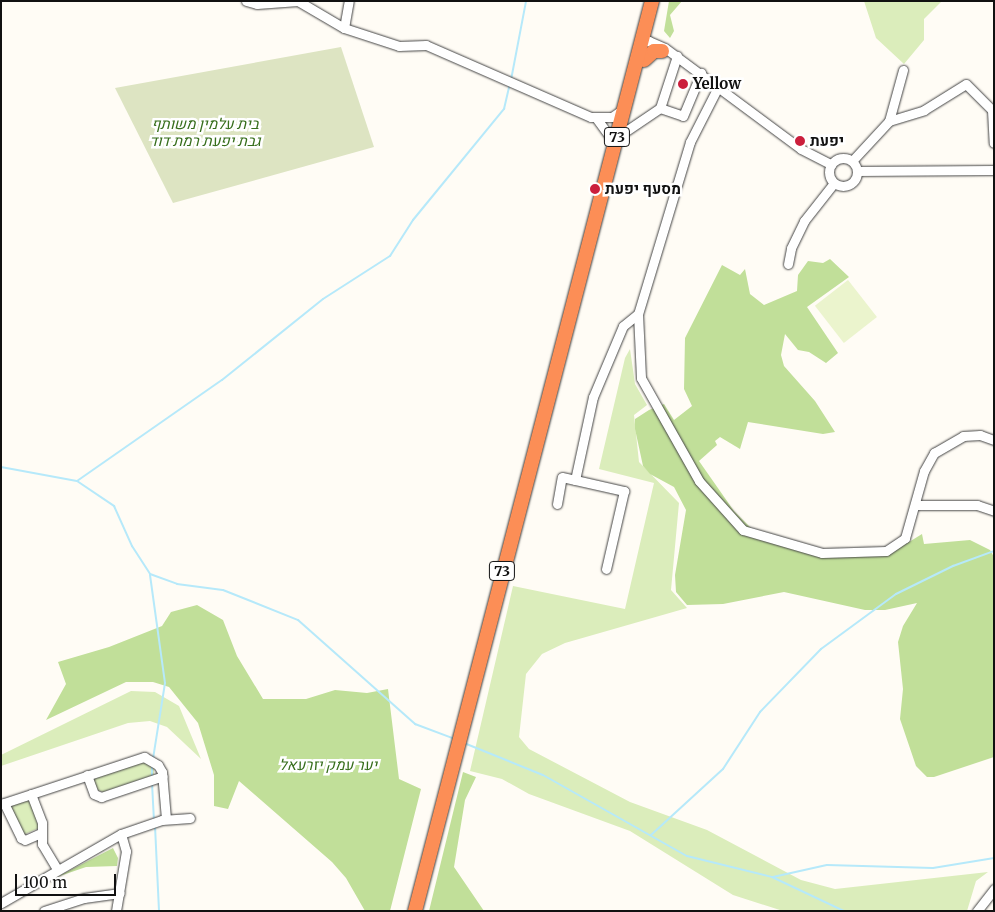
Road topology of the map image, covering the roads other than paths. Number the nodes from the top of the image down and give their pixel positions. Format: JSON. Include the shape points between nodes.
{"nodes":[{"id":1,"x":246,"y":1,"type":"edge"},
{"id":2,"x":298,"y":1,"type":"edge"},
{"id":3,"x":349,"y":1,"type":"edge"},
{"id":4,"x":652,"y":1,"type":"edge"},
{"id":5,"x":658,"y":1,"type":"edge"},
{"id":6,"x":344,"y":28,"type":"junction"},
{"id":7,"x":652,"y":43,"type":"junction"},
{"id":8,"x":677,"y":56,"type":"junction"},
{"id":9,"x":903,"y":70,"type":"dead end"},
{"id":10,"x":701,"y":74,"type":"junction"},
{"id":11,"x":718,"y":87,"type":"junction"},
{"id":12,"x":625,"y":107,"type":"junction"},
{"id":13,"x":660,"y":108,"type":"junction"},
{"id":14,"x":597,"y":119,"type":"junction"},
{"id":15,"x":889,"y":122,"type":"junction"},
{"id":16,"x":626,"y":131,"type":"junction"},
{"id":17,"x":994,"y":143,"type":"edge"},
{"id":18,"x":616,"y":144,"type":"junction"},
{"id":19,"x":852,"y":161,"type":"junction"},
{"id":20,"x":830,"y":164,"type":"junction"},
{"id":21,"x":994,"y":170,"type":"edge"},
{"id":22,"x":857,"y":171,"type":"junction"},
{"id":23,"x":834,"y":183,"type":"junction"},
{"id":24,"x":593,"y":232,"type":"junction"},
{"id":25,"x":788,"y":264,"type":"dead end"},
{"id":26,"x":638,"y":314,"type":"junction"},
{"id":27,"x":994,"y":440,"type":"edge"},
{"id":28,"x":575,"y":480,"type":"junction"},
{"id":29,"x":557,"y":504,"type":"dead end"},
{"id":30,"x":915,"y":505,"type":"junction"},
{"id":31,"x":994,"y":511,"type":"edge"},
{"id":32,"x":606,"y":569,"type":"dead end"},
{"id":33,"x":87,"y":775,"type":"junction"},
{"id":34,"x":163,"y":776,"type":"junction"},
{"id":35,"x":31,"y":794,"type":"junction"},
{"id":36,"x":3,"y":804,"type":"edge"},
{"id":37,"x":190,"y":818,"type":"dead end"},
{"id":38,"x":166,"y":819,"type":"junction"},
{"id":39,"x":41,"y":833,"type":"junction"},
{"id":40,"x":121,"y":834,"type":"junction"},
{"id":41,"x":57,"y":869,"type":"junction"},
{"id":42,"x":994,"y":889,"type":"edge"},
{"id":43,"x":120,"y":893,"type":"junction"},
{"id":44,"x":1,"y":903,"type":"edge"},
{"id":45,"x":44,"y":911,"type":"edge"},
{"id":46,"x":116,"y":911,"type":"edge"},
{"id":47,"x":415,"y":911,"type":"edge"},
{"id":48,"x":977,"y":911,"type":"edge"}],
"edges":[{"from":1,"to":2,"type":"street","via":[[257,4]]},
{"from":2,"to":6,"type":"street"},
{"from":3,"to":6,"type":"street"},
{"from":4,"to":7,"type":"highway","number":"73"},
{"from":5,"to":7,"type":"highway","number":"73"},
{"from":6,"to":14,"type":"street","via":[[398,46],[426,45]]},
{"from":7,"to":8,"type":"street"},
{"from":7,"to":12,"type":"highway","number":"73"},
{"from":7,"to":16,"type":"highway","number":"73","via":[[654,51],[644,60]]},
{"from":8,"to":10,"type":"street"},
{"from":8,"to":13,"type":"street"},
{"from":9,"to":15,"type":"street"},
{"from":10,"to":11,"type":"street"},
{"from":10,"to":13,"type":"street","via":[[683,116]]},
{"from":11,"to":20,"type":"street","via":[[800,149]]},
{"from":11,"to":26,"type":"street","via":[[690,142]]},
{"from":12,"to":14,"type":"street","via":[[612,117]]},
{"from":12,"to":18,"type":"highway","number":"73"},
{"from":13,"to":16,"type":"street"},
{"from":14,"to":18,"type":"street"},
{"from":15,"to":17,"type":"street","via":[[924,110],[966,84],[992,110]]},
{"from":15,"to":19,"type":"street"},
{"from":16,"to":24,"type":"highway","number":"73"},
{"from":18,"to":24,"type":"highway","number":"73"},
{"from":19,"to":20,"type":"street","via":[[838,158]]},
{"from":19,"to":22,"type":"street"},
{"from":20,"to":23,"type":"street","via":[[829,176]]},
{"from":21,"to":22,"type":"street"},
{"from":22,"to":23,"type":"street","via":[[855,180],[847,185]]},
{"from":23,"to":25,"type":"street","via":[[804,220],[791,248]]},
{"from":24,"to":47,"type":"highway","number":"73","via":[[526,474]]},
{"from":26,"to":28,"type":"street","via":[[622,326],[593,396]]},
{"from":26,"to":30,"type":"street","via":[[641,378],[699,481],[743,530],[822,553],[886,552],[905,538]]},
{"from":27,"to":30,"type":"street","via":[[971,435],[942,446],[926,466]]},
{"from":28,"to":29,"type":"street","via":[[562,477]]},
{"from":28,"to":32,"type":"street","via":[[624,491]]},
{"from":30,"to":31,"type":"street","via":[[977,505]]},
{"from":33,"to":34,"type":"street","via":[[144,758],[158,765]]},
{"from":33,"to":34,"type":"street","via":[[94,794],[101,797]]},
{"from":33,"to":35,"type":"street"},
{"from":34,"to":38,"type":"street"},
{"from":35,"to":36,"type":"street"},
{"from":35,"to":39,"type":"street","via":[[42,823]]},
{"from":36,"to":39,"type":"street","via":[[21,838],[25,840]]},
{"from":37,"to":38,"type":"street"},
{"from":38,"to":40,"type":"street"},
{"from":39,"to":41,"type":"street","via":[[42,844]]},
{"from":40,"to":41,"type":"street"},
{"from":40,"to":43,"type":"street","via":[[126,851]]},
{"from":41,"to":44,"type":"street"},
{"from":42,"to":48,"type":"street"},
{"from":43,"to":45,"type":"street","via":[[84,898]]},
{"from":43,"to":46,"type":"street"}]}
